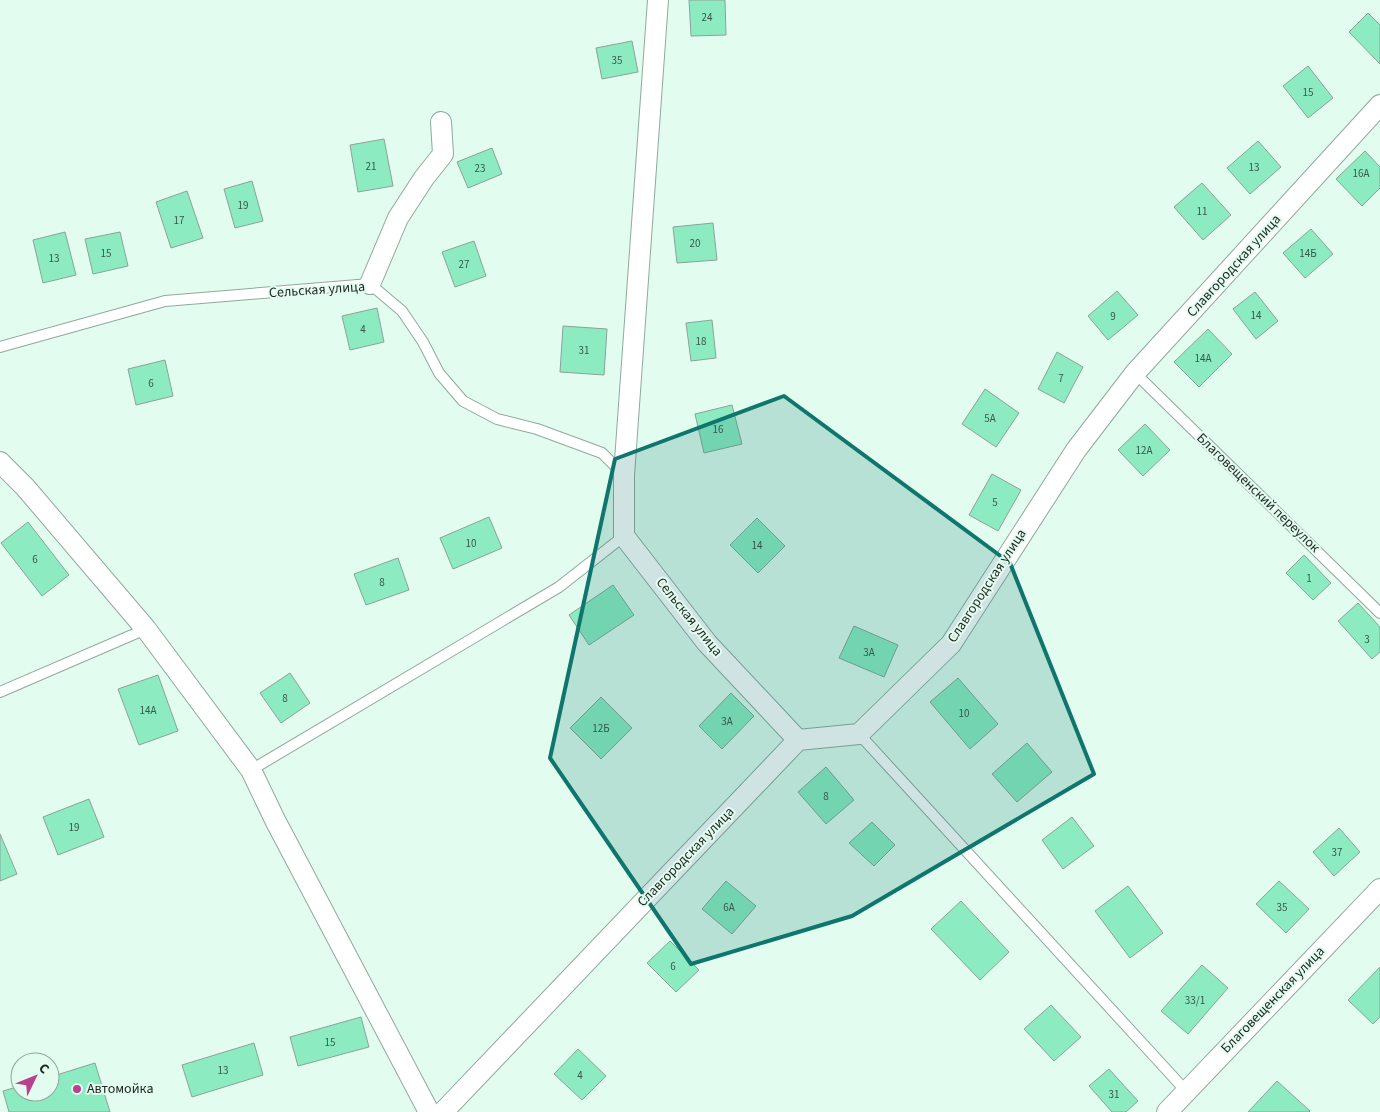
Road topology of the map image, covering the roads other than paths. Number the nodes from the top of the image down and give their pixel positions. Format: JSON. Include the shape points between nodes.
{"nodes":[{"id":1,"x":658,"y":0,"type":"edge"},
{"id":2,"x":1380,"y":105,"type":"edge"},
{"id":3,"x":441,"y":122,"type":"dead end"},
{"id":4,"x":370,"y":284,"type":"junction"},
{"id":5,"x":0,"y":347,"type":"edge"},
{"id":6,"x":1135,"y":373,"type":"junction"},
{"id":7,"x":0,"y":462,"type":"edge"},
{"id":8,"x":624,"y":475,"type":"junction"},
{"id":9,"x":624,"y":536,"type":"junction"},
{"id":10,"x":1380,"y":613,"type":"edge"},
{"id":11,"x":146,"y":629,"type":"junction"},
{"id":12,"x":0,"y":692,"type":"edge"},
{"id":13,"x":859,"y":734,"type":"junction"},
{"id":14,"x":798,"y":740,"type":"junction"},
{"id":15,"x":251,"y":770,"type":"junction"},
{"id":16,"x":1380,"y":889,"type":"edge"},
{"id":17,"x":1186,"y":1091,"type":"junction"},
{"id":18,"x":429,"y":1112,"type":"edge"},
{"id":19,"x":443,"y":1112,"type":"edge"},
{"id":20,"x":1167,"y":1112,"type":"edge"}],
"edges":[{"from":1,"to":8,"type":"street"},
{"from":2,"to":6,"type":"street","name":"Славгородская улица"},
{"from":3,"to":4,"type":"street","via":[[443,154],[398,218]]},
{"from":4,"to":5,"type":"lane","name":"Сельская улица","via":[[165,301]]},
{"from":4,"to":8,"type":"lane","name":"Сельская улица","via":[[402,311],[439,373],[462,401],[497,419],[537,429],[602,453]]},
{"from":6,"to":10,"type":"lane","name":"Благовещенский переулок"},
{"from":6,"to":13,"type":"street","name":"Славгородская улица","via":[[1076,450],[951,644]]},
{"from":7,"to":11,"type":"street"},
{"from":8,"to":9,"type":"street"},
{"from":9,"to":14,"type":"street","name":"Сельская улица","via":[[707,643]]},
{"from":9,"to":15,"type":"lane","via":[[559,587]]},
{"from":11,"to":12,"type":"lane"},
{"from":11,"to":15,"type":"street"},
{"from":13,"to":14,"type":"street"},
{"from":13,"to":17,"type":"lane"},
{"from":14,"to":19,"type":"street","name":"Славгородская улица"},
{"from":15,"to":18,"type":"street"},
{"from":16,"to":17,"type":"street","name":"Благовещенская улица"},
{"from":17,"to":20,"type":"street","name":"Благовещенская улица"}]}
